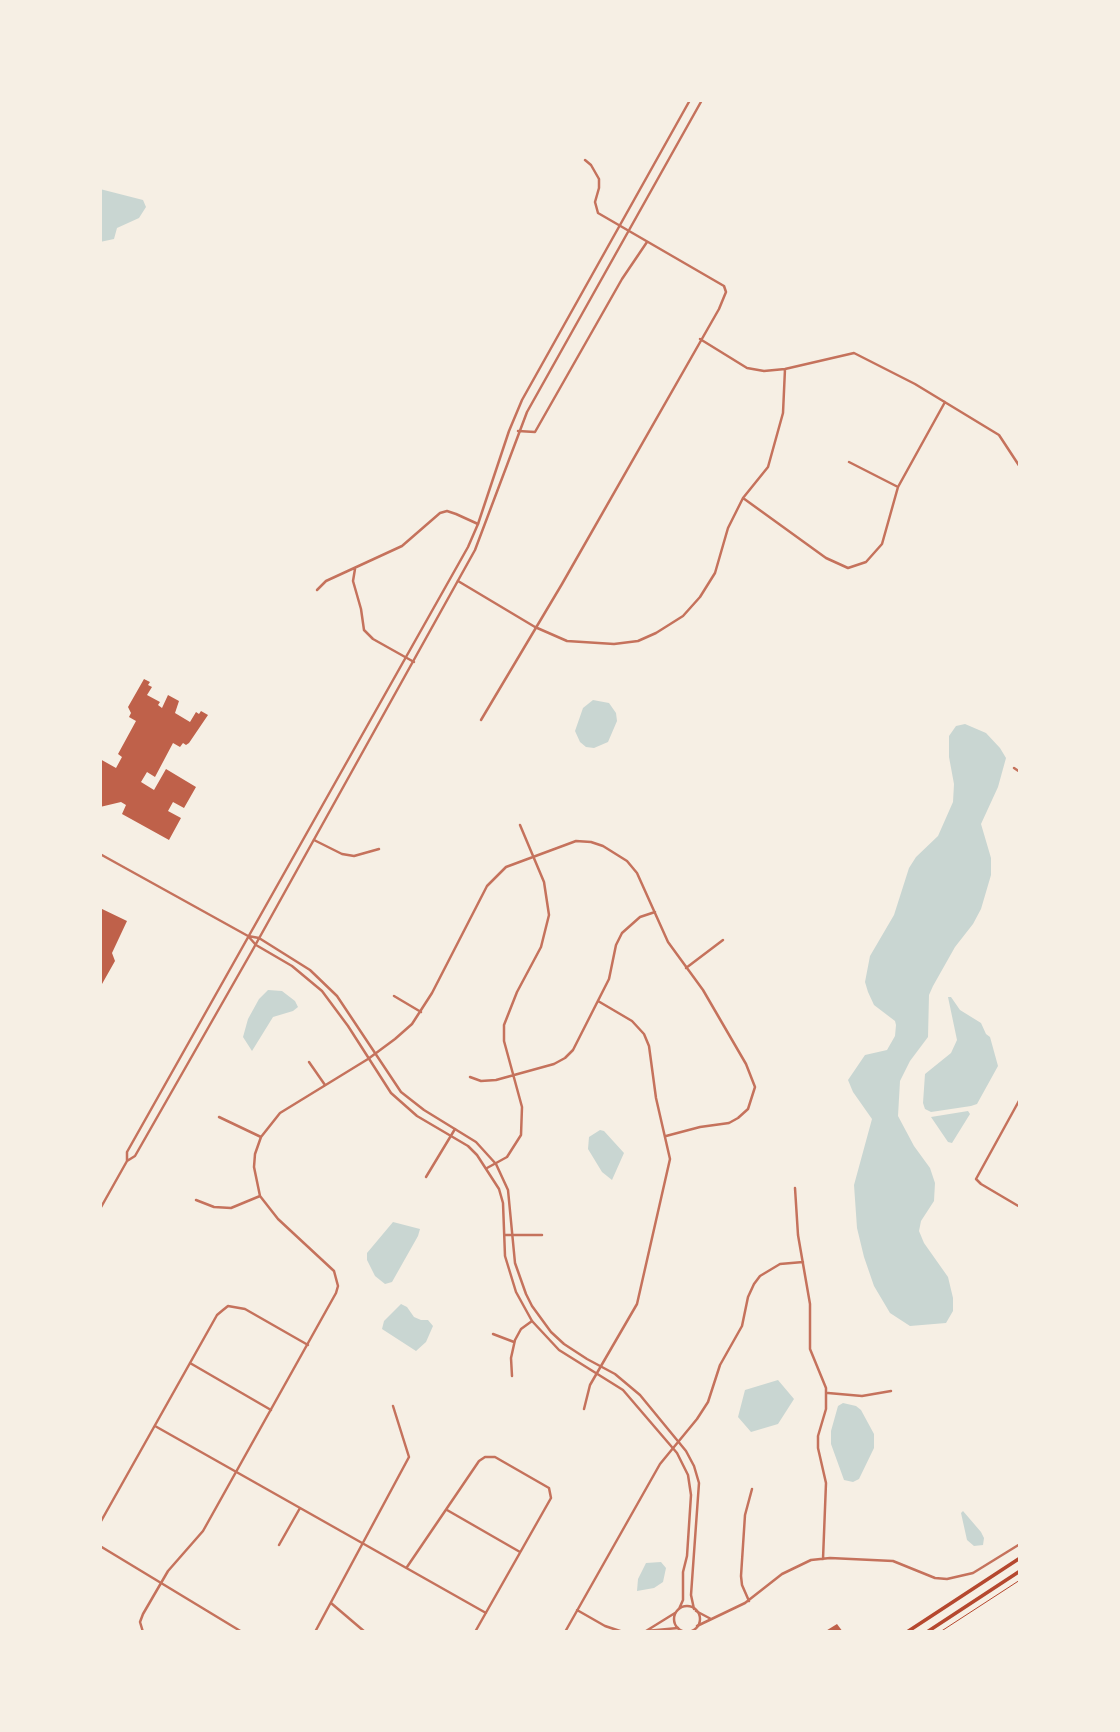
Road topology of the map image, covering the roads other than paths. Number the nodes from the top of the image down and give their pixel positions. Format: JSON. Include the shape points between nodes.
{"nodes":[{"id":1,"x":690,"y":100,"type":"edge"},
{"id":2,"x":702,"y":100,"type":"edge"},
{"id":3,"x":585,"y":160,"type":"dead end"},
{"id":4,"x":619,"y":226,"type":"junction"},
{"id":5,"x":628,"y":231,"type":"junction"},
{"id":6,"x":647,"y":242,"type":"junction"},
{"id":7,"x":700,"y":339,"type":"junction"},
{"id":8,"x":785,"y":369,"type":"junction"},
{"id":9,"x":945,"y":402,"type":"junction"},
{"id":10,"x":518,"y":431,"type":"junction"},
{"id":11,"x":849,"y":462,"type":"dead end"},
{"id":12,"x":1020,"y":467,"type":"edge"},
{"id":13,"x":898,"y":487,"type":"junction"},
{"id":14,"x":743,"y":498,"type":"junction"},
{"id":15,"x":478,"y":524,"type":"junction"},
{"id":16,"x":355,"y":569,"type":"junction"},
{"id":17,"x":458,"y":581,"type":"junction"},
{"id":18,"x":317,"y":590,"type":"dead end"},
{"id":19,"x":536,"y":627,"type":"junction"},
{"id":20,"x":405,"y":659,"type":"junction"},
{"id":21,"x":414,"y":662,"type":"junction"},
{"id":22,"x":481,"y":720,"type":"dead end"},
{"id":23,"x":1014,"y":768,"type":"dead end"},
{"id":24,"x":1020,"y":772,"type":"edge"},
{"id":25,"x":520,"y":825,"type":"dead end"},
{"id":26,"x":314,"y":840,"type":"junction"},
{"id":27,"x":379,"y":849,"type":"dead end"},
{"id":28,"x":100,"y":854,"type":"edge"},
{"id":29,"x":534,"y":855,"type":"junction"},
{"id":30,"x":655,"y":912,"type":"junction"},
{"id":31,"x":248,"y":936,"type":"junction"},
{"id":32,"x":259,"y":938,"type":"junction"},
{"id":33,"x":723,"y":940,"type":"dead end"},
{"id":34,"x":256,"y":944,"type":"junction"},
{"id":35,"x":686,"y":968,"type":"junction"},
{"id":36,"x":394,"y":996,"type":"dead end"},
{"id":37,"x":598,"y":1001,"type":"junction"},
{"id":38,"x":421,"y":1012,"type":"junction"},
{"id":39,"x":374,"y":1054,"type":"junction"},
{"id":40,"x":368,"y":1059,"type":"junction"},
{"id":41,"x":309,"y":1062,"type":"dead end"},
{"id":42,"x":514,"y":1075,"type":"junction"},
{"id":43,"x":470,"y":1077,"type":"dead end"},
{"id":44,"x":325,"y":1085,"type":"junction"},
{"id":45,"x":1020,"y":1099,"type":"edge"},
{"id":46,"x":219,"y":1117,"type":"dead end"},
{"id":47,"x":455,"y":1129,"type":"junction"},
{"id":48,"x":261,"y":1136,"type":"junction"},
{"id":49,"x":451,"y":1136,"type":"junction"},
{"id":50,"x":666,"y":1136,"type":"junction"},
{"id":51,"x":127,"y":1161,"type":"junction"},
{"id":52,"x":496,"y":1164,"type":"junction"},
{"id":53,"x":487,"y":1168,"type":"junction"},
{"id":54,"x":426,"y":1177,"type":"dead end"},
{"id":55,"x":795,"y":1188,"type":"dead end"},
{"id":56,"x":260,"y":1196,"type":"junction"},
{"id":57,"x":196,"y":1200,"type":"dead end"},
{"id":58,"x":1020,"y":1208,"type":"edge"},
{"id":59,"x":100,"y":1209,"type":"edge"},
{"id":60,"x":505,"y":1235,"type":"junction"},
{"id":61,"x":513,"y":1235,"type":"junction"},
{"id":62,"x":542,"y":1235,"type":"dead end"},
{"id":63,"x":803,"y":1262,"type":"junction"},
{"id":64,"x":532,"y":1321,"type":"junction"},
{"id":65,"x":493,"y":1334,"type":"dead end"},
{"id":66,"x":514,"y":1342,"type":"junction"},
{"id":67,"x":308,"y":1345,"type":"junction"},
{"id":68,"x":190,"y":1363,"type":"junction"},
{"id":69,"x":600,"y":1366,"type":"junction"},
{"id":70,"x":596,"y":1374,"type":"junction"},
{"id":71,"x":512,"y":1376,"type":"dead end"},
{"id":72,"x":891,"y":1391,"type":"dead end"},
{"id":73,"x":827,"y":1393,"type":"junction"},
{"id":74,"x":393,"y":1406,"type":"dead end"},
{"id":75,"x":584,"y":1409,"type":"dead end"},
{"id":76,"x":271,"y":1410,"type":"junction"},
{"id":77,"x":155,"y":1426,"type":"junction"},
{"id":78,"x":678,"y":1441,"type":"junction"},
{"id":79,"x":673,"y":1448,"type":"junction"},
{"id":80,"x":236,"y":1472,"type":"junction"},
{"id":81,"x":752,"y":1489,"type":"dead end"},
{"id":82,"x":300,"y":1508,"type":"junction"},
{"id":83,"x":446,"y":1509,"type":"junction"},
{"id":84,"x":100,"y":1523,"type":"edge"},
{"id":85,"x":364,"y":1544,"type":"junction"},
{"id":86,"x":1020,"y":1544,"type":"edge"},
{"id":87,"x":279,"y":1545,"type":"dead end"},
{"id":88,"x":100,"y":1546,"type":"edge"},
{"id":89,"x":520,"y":1552,"type":"junction"},
{"id":90,"x":1020,"y":1558,"type":"edge"},
{"id":91,"x":823,"y":1559,"type":"junction"},
{"id":92,"x":407,"y":1567,"type":"junction"},
{"id":93,"x":1020,"y":1571,"type":"edge"},
{"id":94,"x":161,"y":1583,"type":"junction"},
{"id":95,"x":749,"y":1601,"type":"junction"},
{"id":96,"x":331,"y":1603,"type":"junction"},
{"id":97,"x":679,"y":1609,"type":"junction"},
{"id":98,"x":577,"y":1610,"type":"junction"},
{"id":99,"x":695,"y":1610,"type":"junction"},
{"id":100,"x":486,"y":1613,"type":"junction"},
{"id":101,"x":675,"y":1614,"type":"junction"},
{"id":102,"x":711,"y":1619,"type":"junction"},
{"id":103,"x":697,"y":1626,"type":"junction"},
{"id":104,"x":680,"y":1630,"type":"edge"},
{"id":105,"x":646,"y":1631,"type":"edge"},
{"id":106,"x":692,"y":1631,"type":"edge"},
{"id":107,"x":143,"y":1632,"type":"edge"},
{"id":108,"x":242,"y":1632,"type":"edge"},
{"id":109,"x":315,"y":1632,"type":"edge"},
{"id":110,"x":365,"y":1632,"type":"edge"},
{"id":111,"x":475,"y":1632,"type":"edge"},
{"id":112,"x":565,"y":1632,"type":"edge"},
{"id":113,"x":623,"y":1632,"type":"edge"},
{"id":114,"x":638,"y":1632,"type":"edge"},
{"id":115,"x":907,"y":1632,"type":"edge"},
{"id":116,"x":927,"y":1632,"type":"edge"}],
"edges":[{"from":1,"to":4,"type":"street"},
{"from":2,"to":5,"type":"street"},
{"from":3,"to":4,"type":"street","via":[[599,179],[598,213]]},
{"from":4,"to":5,"type":"street"},
{"from":4,"to":15,"type":"street","via":[[522,400]]},
{"from":5,"to":6,"type":"street"},
{"from":5,"to":10,"type":"street"},
{"from":6,"to":7,"type":"street","via":[[724,286],[719,309]]},
{"from":6,"to":10,"type":"street","via":[[535,432]]},
{"from":7,"to":8,"type":"street","via":[[747,368]]},
{"from":7,"to":19,"type":"street"},
{"from":8,"to":9,"type":"street","via":[[854,353]]},
{"from":8,"to":14,"type":"street","via":[[783,413],[768,467]]},
{"from":9,"to":12,"type":"street","via":[[999,435]]},
{"from":9,"to":13,"type":"street"},
{"from":10,"to":17,"type":"street","via":[[485,528]]},
{"from":11,"to":13,"type":"street"},
{"from":13,"to":14,"type":"street","via":[[882,544],[866,562],[848,568],[826,558]]},
{"from":14,"to":19,"type":"street","via":[[728,528],[715,573],[683,615],[656,633],[638,641],[598,644],[567,641]]},
{"from":15,"to":16,"type":"street","via":[[447,511],[440,513],[402,546]]},
{"from":15,"to":20,"type":"street"},
{"from":16,"to":18,"type":"street","via":[[326,581]]},
{"from":16,"to":20,"type":"street","via":[[364,630]]},
{"from":17,"to":19,"type":"street"},
{"from":17,"to":21,"type":"street"},
{"from":19,"to":22,"type":"street"},
{"from":20,"to":21,"type":"street"},
{"from":20,"to":31,"type":"street"},
{"from":21,"to":26,"type":"street"},
{"from":23,"to":24,"type":"street"},
{"from":25,"to":29,"type":"street"},
{"from":26,"to":27,"type":"street","via":[[354,856]]},
{"from":26,"to":32,"type":"street"},
{"from":28,"to":31,"type":"street"},
{"from":29,"to":30,"type":"street","via":[[576,841],[603,846],[637,873]]},
{"from":29,"to":38,"type":"street","via":[[506,867],[487,886]]},
{"from":29,"to":42,"type":"street","via":[[544,882],[548,929],[504,1026]]},
{"from":30,"to":35,"type":"street"},
{"from":30,"to":37,"type":"street","via":[[640,917],[622,933]]},
{"from":31,"to":32,"type":"street"},
{"from":31,"to":34,"type":"street"},
{"from":31,"to":51,"type":"street"},
{"from":32,"to":34,"type":"street"},
{"from":32,"to":39,"type":"street","via":[[325,983]]},
{"from":33,"to":35,"type":"street"},
{"from":34,"to":40,"type":"street","via":[[322,991]]},
{"from":34,"to":51,"type":"street","via":[[135,1156]]},
{"from":35,"to":50,"type":"street","via":[[746,1063],[755,1087],[748,1109],[729,1123]]},
{"from":36,"to":38,"type":"street"},
{"from":37,"to":42,"type":"street","via":[[565,1058]]},
{"from":37,"to":50,"type":"street","via":[[632,1020],[644,1034]]},
{"from":38,"to":39,"type":"street"},
{"from":39,"to":40,"type":"street"},
{"from":39,"to":47,"type":"street","via":[[401,1092]]},
{"from":40,"to":44,"type":"street"},
{"from":40,"to":49,"type":"street","via":[[397,1099]]},
{"from":41,"to":44,"type":"street"},
{"from":42,"to":43,"type":"street","via":[[481,1081]]},
{"from":42,"to":52,"type":"street","via":[[522,1107],[521,1135],[507,1157]]},
{"from":44,"to":48,"type":"street","via":[[280,1113]]},
{"from":45,"to":58,"type":"street","via":[[976,1179]]},
{"from":46,"to":48,"type":"street"},
{"from":47,"to":49,"type":"street"},
{"from":47,"to":52,"type":"street","via":[[476,1142]]},
{"from":48,"to":56,"type":"street","via":[[254,1167]]},
{"from":49,"to":53,"type":"street","via":[[468,1146]]},
{"from":49,"to":54,"type":"street"},
{"from":50,"to":69,"type":"street","via":[[669,1172],[642,1287]]},
{"from":51,"to":59,"type":"street"},
{"from":52,"to":53,"type":"street"},
{"from":52,"to":61,"type":"street","via":[[508,1190]]},
{"from":53,"to":60,"type":"street","via":[[503,1203]]},
{"from":55,"to":63,"type":"street"},
{"from":56,"to":57,"type":"street","via":[[231,1208]]},
{"from":56,"to":67,"type":"street","via":[[334,1271],[338,1286]]},
{"from":60,"to":61,"type":"street"},
{"from":60,"to":64,"type":"street","via":[[510,1273]]},
{"from":61,"to":62,"type":"street"},
{"from":61,"to":69,"type":"street","via":[[520,1279],[536,1312],[564,1344]]},
{"from":63,"to":73,"type":"street","via":[[810,1304],[810,1349]]},
{"from":63,"to":78,"type":"street","via":[[780,1264],[754,1284],[743,1325],[720,1365],[708,1402]]},
{"from":64,"to":66,"type":"street"},
{"from":64,"to":70,"type":"street","via":[[559,1350]]},
{"from":65,"to":66,"type":"street"},
{"from":66,"to":71,"type":"street"},
{"from":67,"to":68,"type":"street","via":[[245,1309],[228,1306],[217,1315]]},
{"from":67,"to":76,"type":"street"},
{"from":68,"to":76,"type":"street"},
{"from":68,"to":77,"type":"street"},
{"from":69,"to":70,"type":"street"},
{"from":69,"to":78,"type":"street","via":[[633,1389]]},
{"from":70,"to":75,"type":"street"},
{"from":70,"to":79,"type":"street","via":[[623,1390]]},
{"from":72,"to":73,"type":"street","via":[[862,1396]]},
{"from":73,"to":91,"type":"street","via":[[818,1436],[827,1483]]},
{"from":74,"to":85,"type":"street","via":[[409,1457]]},
{"from":76,"to":80,"type":"street"},
{"from":77,"to":80,"type":"street"},
{"from":77,"to":84,"type":"street"},
{"from":78,"to":79,"type":"street"},
{"from":78,"to":99,"type":"street","via":[[695,1466],[699,1483],[691,1595]]},
{"from":79,"to":97,"type":"street","via":[[684,1465],[691,1495]]},
{"from":79,"to":98,"type":"street"},
{"from":80,"to":82,"type":"street"},
{"from":80,"to":94,"type":"street","via":[[203,1531]]},
{"from":81,"to":95,"type":"street","via":[[741,1576]]},
{"from":82,"to":85,"type":"street"},
{"from":82,"to":87,"type":"street"},
{"from":83,"to":89,"type":"street"},
{"from":83,"to":89,"type":"street","via":[[485,1457],[495,1457],[547,1486],[551,1498]]},
{"from":83,"to":92,"type":"street"},
{"from":85,"to":92,"type":"street"},
{"from":85,"to":96,"type":"street"},
{"from":86,"to":91,"type":"street","via":[[973,1573],[947,1579],[893,1561]]},
{"from":88,"to":94,"type":"street"},
{"from":89,"to":100,"type":"street"},
{"from":90,"to":115,"type":"main road"},
{"from":91,"to":95,"type":"street","via":[[796,1566]]},
{"from":92,"to":100,"type":"street"},
{"from":93,"to":116,"type":"main road"},
{"from":94,"to":107,"type":"street","via":[[140,1622]]},
{"from":94,"to":108,"type":"street"},
{"from":95,"to":102,"type":"street"},
{"from":96,"to":109,"type":"street"},
{"from":96,"to":110,"type":"street"},
{"from":97,"to":99,"type":"street"},
{"from":97,"to":101,"type":"street"},
{"from":98,"to":112,"type":"street"},
{"from":98,"to":113,"type":"street"},
{"from":99,"to":102,"type":"street"},
{"from":99,"to":103,"type":"street"},
{"from":100,"to":111,"type":"street"},
{"from":101,"to":104,"type":"street"},
{"from":101,"to":105,"type":"street"},
{"from":102,"to":103,"type":"street"},
{"from":103,"to":106,"type":"street"},
{"from":104,"to":105,"type":"street"},
{"from":104,"to":106,"type":"street"},
{"from":105,"to":114,"type":"street"}]}
